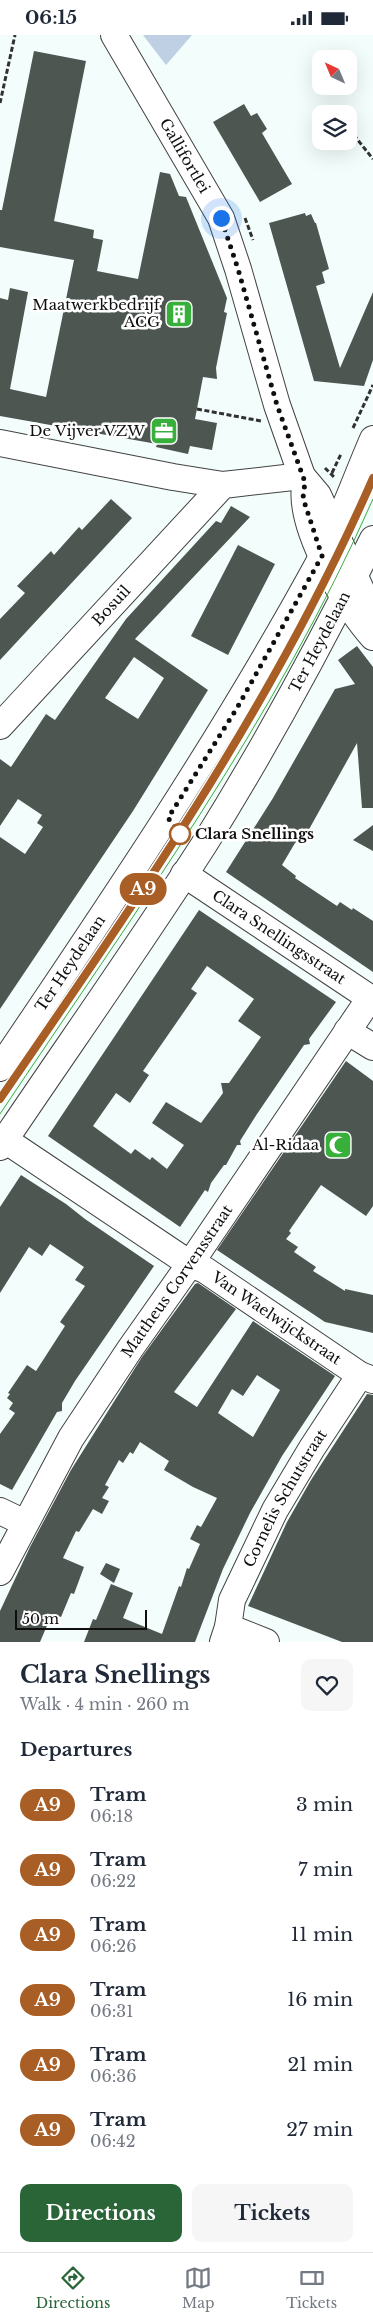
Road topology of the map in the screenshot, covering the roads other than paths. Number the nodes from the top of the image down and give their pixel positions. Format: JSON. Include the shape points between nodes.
{"nodes":[{"id":1,"x":114,"y":35,"type":"edge"},
{"id":2,"x":373,"y":439,"type":"edge"},
{"id":3,"x":0,"y":443,"type":"edge"},
{"id":4,"x":304,"y":479,"type":"junction"},
{"id":5,"x":223,"y":485,"type":"junction"},
{"id":6,"x":334,"y":530,"type":"junction"},
{"id":7,"x":373,"y":539,"type":"edge"},
{"id":8,"x":322,"y":556,"type":"junction"},
{"id":9,"x":354,"y":575,"type":"junction"},
{"id":10,"x":343,"y":599,"type":"junction"},
{"id":11,"x":373,"y":611,"type":"edge"},
{"id":12,"x":373,"y":637,"type":"edge"},
{"id":13,"x":0,"y":725,"type":"edge"},
{"id":14,"x":184,"y":874,"type":"junction"},
{"id":15,"x":371,"y":999,"type":"edge"},
{"id":16,"x":347,"y":1031,"type":"junction"},
{"id":17,"x":373,"y":1047,"type":"edge"},
{"id":18,"x":0,"y":1068,"type":"edge"},
{"id":19,"x":2,"y":1143,"type":"edge"},
{"id":20,"x":190,"y":1264,"type":"junction"},
{"id":21,"x":366,"y":1377,"type":"edge"},
{"id":22,"x":0,"y":1511,"type":"edge"},
{"id":23,"x":25,"y":1523,"type":"junction"},
{"id":24,"x":0,"y":1573,"type":"edge"},
{"id":25,"x":225,"y":1635,"type":"edge"},
{"id":26,"x":266,"y":1642,"type":"edge"}],
"edges":[{"from":1,"to":4,"type":"street","name":"Gallifortlei","via":[[221,218],[277,405]]},
{"from":2,"to":6,"type":"street","name":"Ter Heydelaan"},
{"from":3,"to":5,"type":"street"},
{"from":4,"to":5,"type":"street"},
{"from":4,"to":6,"type":"street","name":"Gallifortlei","via":[[318,495]]},
{"from":4,"to":8,"type":"street","name":"Gallifortlei","via":[[303,498]]},
{"from":5,"to":13,"type":"street","name":"Bosuil"},
{"from":6,"to":8,"type":"street","name":"Ter Heydelaan"},
{"from":6,"to":9,"type":"street","name":"Gallifortlei"},
{"from":7,"to":9,"type":"street","name":"Ter Heydelaan"},
{"from":8,"to":10,"type":"street","name":"Gallifortlei"},
{"from":8,"to":18,"type":"street","name":"Ter Heydelaan","via":[[237,708]]},
{"from":9,"to":10,"type":"street","name":"Ter Heydelaan"},
{"from":9,"to":11,"type":"street","name":"Gallifortlei"},
{"from":10,"to":12,"type":"street","name":"Gallifortlei"},
{"from":10,"to":14,"type":"street","name":"Ter Heydelaan","via":[[246,774]]},
{"from":14,"to":15,"type":"street","name":"Clara Snellingsstraat"},
{"from":14,"to":19,"type":"street","name":"Ter Heydelaan"},
{"from":15,"to":16,"type":"street","name":"Mattheus Corvensstraat"},
{"from":16,"to":17,"type":"street"},
{"from":16,"to":20,"type":"street","name":"Mattheus Corvensstraat"},
{"from":19,"to":20,"type":"street","name":"Van Waelwijckstraat"},
{"from":20,"to":21,"type":"street","name":"Van Waelwijckstraat","via":[[205,1270]]},
{"from":20,"to":23,"type":"street","name":"Mattheus Corvensstraat","via":[[71,1438]]},
{"from":21,"to":25,"type":"street","name":"Cornelis Schutstraat","via":[[312,1448],[276,1510],[232,1600]]},
{"from":22,"to":23,"type":"street"},
{"from":23,"to":24,"type":"street","name":"Mattheus Corvensstraat"},
{"from":25,"to":26,"type":"street","name":"Cornelis Schutstraat"}]}
